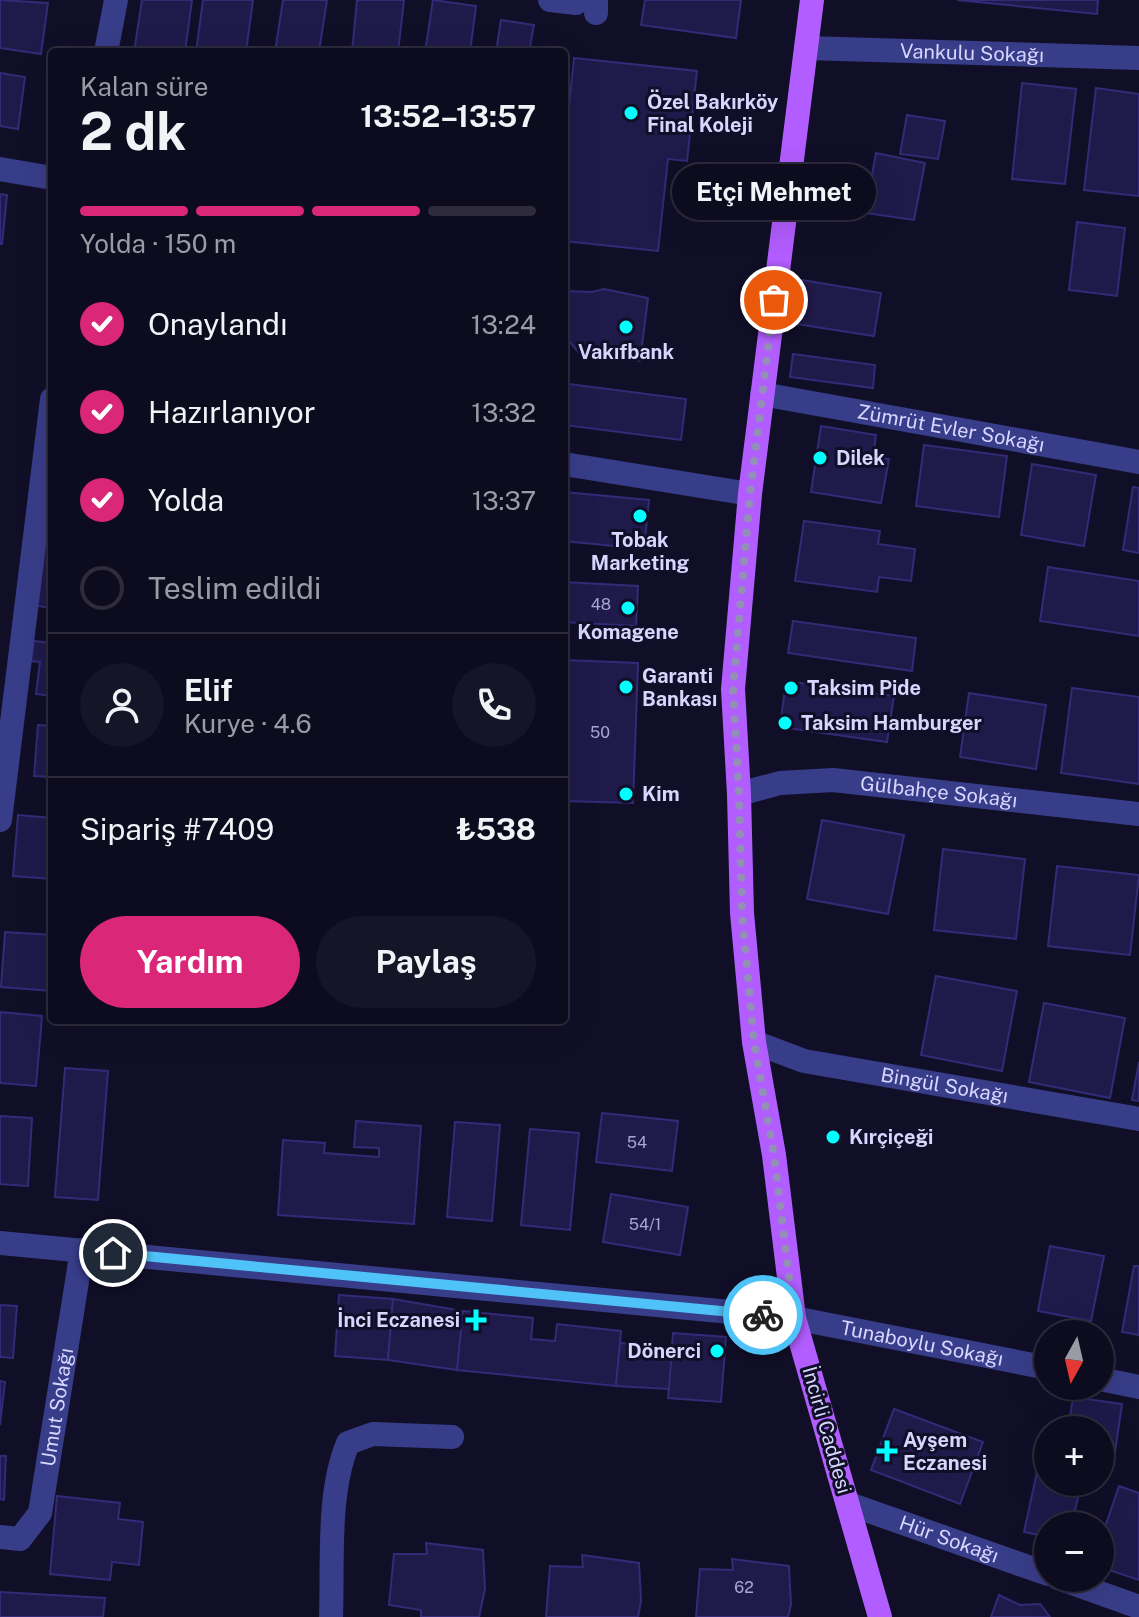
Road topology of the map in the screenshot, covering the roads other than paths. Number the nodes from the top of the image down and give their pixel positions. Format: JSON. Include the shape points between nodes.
{"nodes":[{"id":1,"x":116,"y":0,"type":"edge"},
{"id":2,"x":550,"y":0,"type":"edge"},
{"id":3,"x":812,"y":0,"type":"edge"},
{"id":4,"x":589,"y":5,"type":"edge"},
{"id":5,"x":107,"y":48,"type":"edge"},
{"id":6,"x":806,"y":48,"type":"junction"},
{"id":7,"x":1139,"y":58,"type":"edge"},
{"id":8,"x":0,"y":169,"type":"edge"},
{"id":9,"x":48,"y":177,"type":"edge"},
{"id":10,"x":762,"y":394,"type":"junction"},
{"id":11,"x":48,"y":431,"type":"edge"},
{"id":12,"x":1139,"y":462,"type":"edge"},
{"id":13,"x":568,"y":465,"type":"edge"},
{"id":14,"x":750,"y":494,"type":"junction"},
{"id":15,"x":739,"y":794,"type":"junction"},
{"id":16,"x":1139,"y":814,"type":"edge"},
{"id":17,"x":0,"y":820,"type":"edge"},
{"id":18,"x":754,"y":1042,"type":"junction"},
{"id":19,"x":1139,"y":1119,"type":"edge"},
{"id":20,"x":0,"y":1243,"type":"edge"},
{"id":21,"x":82,"y":1250,"type":"junction"},
{"id":22,"x":794,"y":1318,"type":"junction"},
{"id":23,"x":1034,"y":1365,"type":"edge"},
{"id":24,"x":1114,"y":1382,"type":"edge"},
{"id":25,"x":1139,"y":1387,"type":"edge"},
{"id":26,"x":452,"y":1437,"type":"dead end"},
{"id":27,"x":849,"y":1504,"type":"junction"},
{"id":28,"x":0,"y":1537,"type":"edge"},
{"id":29,"x":1034,"y":1569,"type":"edge"},
{"id":30,"x":1097,"y":1592,"type":"edge"},
{"id":31,"x":1139,"y":1607,"type":"edge"},
{"id":32,"x":331,"y":1617,"type":"edge"},
{"id":33,"x":880,"y":1617,"type":"edge"}],
"edges":[{"from":1,"to":5,"type":"street"},
{"from":2,"to":4,"type":"street"},
{"from":3,"to":6,"type":"main road","name":"İncirli Caddesi"},
{"from":6,"to":7,"type":"street","name":"Vankulu Sokağı"},
{"from":6,"to":10,"type":"main road","name":"İncirli Caddesi"},
{"from":8,"to":9,"type":"street"},
{"from":10,"to":12,"type":"street","name":"Zümrüt Evler Sokağı"},
{"from":10,"to":14,"type":"main road","name":"İncirli Caddesi"},
{"from":11,"to":17,"type":"street"},
{"from":13,"to":14,"type":"street"},
{"from":14,"to":15,"type":"main road","name":"İncirli Caddesi","via":[[733,689]]},
{"from":15,"to":16,"type":"street","name":"Gülbahçe Sokağı","via":[[780,783],[833,780]]},
{"from":15,"to":18,"type":"main road","name":"İncirli Caddesi","via":[[742,913]]},
{"from":18,"to":19,"type":"street","name":"Bingül Sokağı","via":[[804,1061]]},
{"from":18,"to":22,"type":"main road","name":"İncirli Caddesi"},
{"from":20,"to":21,"type":"street","name":"Tunaboylu Sokağı"},
{"from":21,"to":22,"type":"street","name":"Tunaboylu Sokağı"},
{"from":21,"to":28,"type":"street","name":"Umut Sokağı","via":[[40,1513],[20,1539]]},
{"from":22,"to":23,"type":"street","name":"Tunaboylu Sokağı"},
{"from":22,"to":27,"type":"main road","name":"İncirli Caddesi"},
{"from":24,"to":25,"type":"street"},
{"from":26,"to":32,"type":"street","via":[[373,1434],[348,1443],[335,1495]]},
{"from":27,"to":29,"type":"street","name":"Hür Sokağı"},
{"from":27,"to":33,"type":"main road","name":"İncirli Caddesi"},
{"from":30,"to":31,"type":"street"}]}
